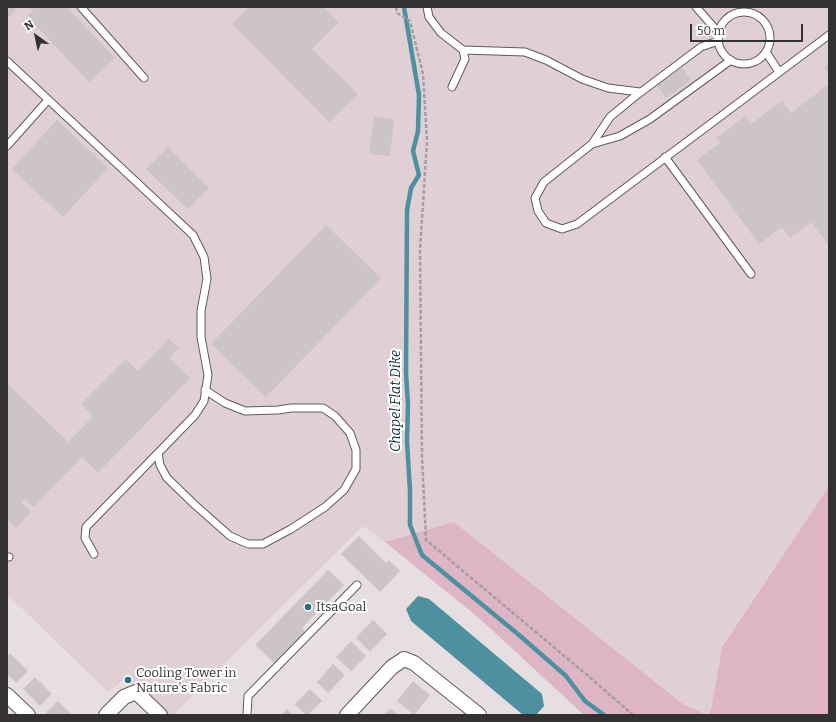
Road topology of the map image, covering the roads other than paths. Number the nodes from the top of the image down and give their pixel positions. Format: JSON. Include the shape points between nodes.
{"nodes":[{"id":1,"x":82,"y":7,"type":"edge"},
{"id":2,"x":427,"y":7,"type":"edge"},
{"id":3,"x":696,"y":7,"type":"edge"},
{"id":4,"x":732,"y":7,"type":"edge"},
{"id":5,"x":741,"y":12,"type":"junction"},
{"id":6,"x":718,"y":32,"type":"junction"},
{"id":7,"x":829,"y":35,"type":"edge"},
{"id":8,"x":718,"y":41,"type":"junction"},
{"id":9,"x":462,"y":50,"type":"junction"},
{"id":10,"x":766,"y":52,"type":"junction"},
{"id":11,"x":731,"y":60,"type":"junction"},
{"id":12,"x":7,"y":61,"type":"edge"},
{"id":13,"x":779,"y":72,"type":"junction"},
{"id":14,"x":144,"y":78,"type":"dead end"},
{"id":15,"x":452,"y":87,"type":"dead end"},
{"id":16,"x":640,"y":92,"type":"junction"},
{"id":17,"x":48,"y":100,"type":"junction"},
{"id":18,"x":592,"y":144,"type":"junction"},
{"id":19,"x":7,"y":146,"type":"edge"},
{"id":20,"x":665,"y":157,"type":"junction"},
{"id":21,"x":751,"y":274,"type":"dead end"},
{"id":22,"x":206,"y":390,"type":"junction"},
{"id":23,"x":158,"y":453,"type":"junction"},
{"id":24,"x":94,"y":554,"type":"dead end"},
{"id":25,"x":357,"y":586,"type":"dead end"},
{"id":26,"x":7,"y":695,"type":"edge"},
{"id":27,"x":28,"y":715,"type":"edge"},
{"id":28,"x":106,"y":715,"type":"edge"},
{"id":29,"x":160,"y":715,"type":"edge"},
{"id":30,"x":247,"y":715,"type":"edge"},
{"id":31,"x":347,"y":715,"type":"edge"},
{"id":32,"x":479,"y":715,"type":"edge"}],
"edges":[{"from":1,"to":14,"type":"lane"},
{"from":2,"to":9,"type":"lane","via":[[429,17],[441,33]]},
{"from":3,"to":6,"type":"lane"},
{"from":4,"to":5,"type":"lane"},
{"from":5,"to":6,"type":"lane","via":[[731,15],[724,21]]},
{"from":5,"to":10,"type":"lane","via":[[755,14],[767,25],[770,34]]},
{"from":6,"to":8,"type":"lane"},
{"from":7,"to":13,"type":"lane"},
{"from":8,"to":11,"type":"lane","via":[[724,55]]},
{"from":8,"to":16,"type":"lane","via":[[701,46]]},
{"from":9,"to":15,"type":"lane","via":[[464,59]]},
{"from":9,"to":16,"type":"lane","via":[[525,52],[589,82],[608,88]]},
{"from":10,"to":11,"type":"lane","via":[[751,63],[739,64]]},
{"from":10,"to":13,"type":"lane"},
{"from":11,"to":18,"type":"lane","via":[[650,119],[620,136]]},
{"from":12,"to":17,"type":"lane"},
{"from":13,"to":20,"type":"lane"},
{"from":16,"to":18,"type":"lane","via":[[610,117]]},
{"from":17,"to":19,"type":"lane"},
{"from":17,"to":22,"type":"lane","via":[[193,235],[204,257],[207,279],[201,311],[201,337],[208,375]]},
{"from":18,"to":20,"type":"lane","via":[[544,182],[535,198],[538,211],[546,223],[562,230],[577,224]]},
{"from":20,"to":21,"type":"lane"},
{"from":22,"to":23,"type":"lane","via":[[204,401],[195,415]]},
{"from":22,"to":23,"type":"lane","via":[[224,403],[245,411],[323,408],[335,416],[350,433],[356,450],[356,469],[344,490],[325,508],[291,529],[263,544],[248,544],[230,536],[167,478],[160,465]]},
{"from":23,"to":24,"type":"lane","via":[[86,527],[85,538]]},
{"from":25,"to":30,"type":"lane","via":[[248,696]]},
{"from":26,"to":27,"type":"street"},
{"from":28,"to":29,"type":"street","via":[[124,697],[136,692]]},
{"from":31,"to":32,"type":"street","via":[[392,667],[404,659],[414,663]]}]}
